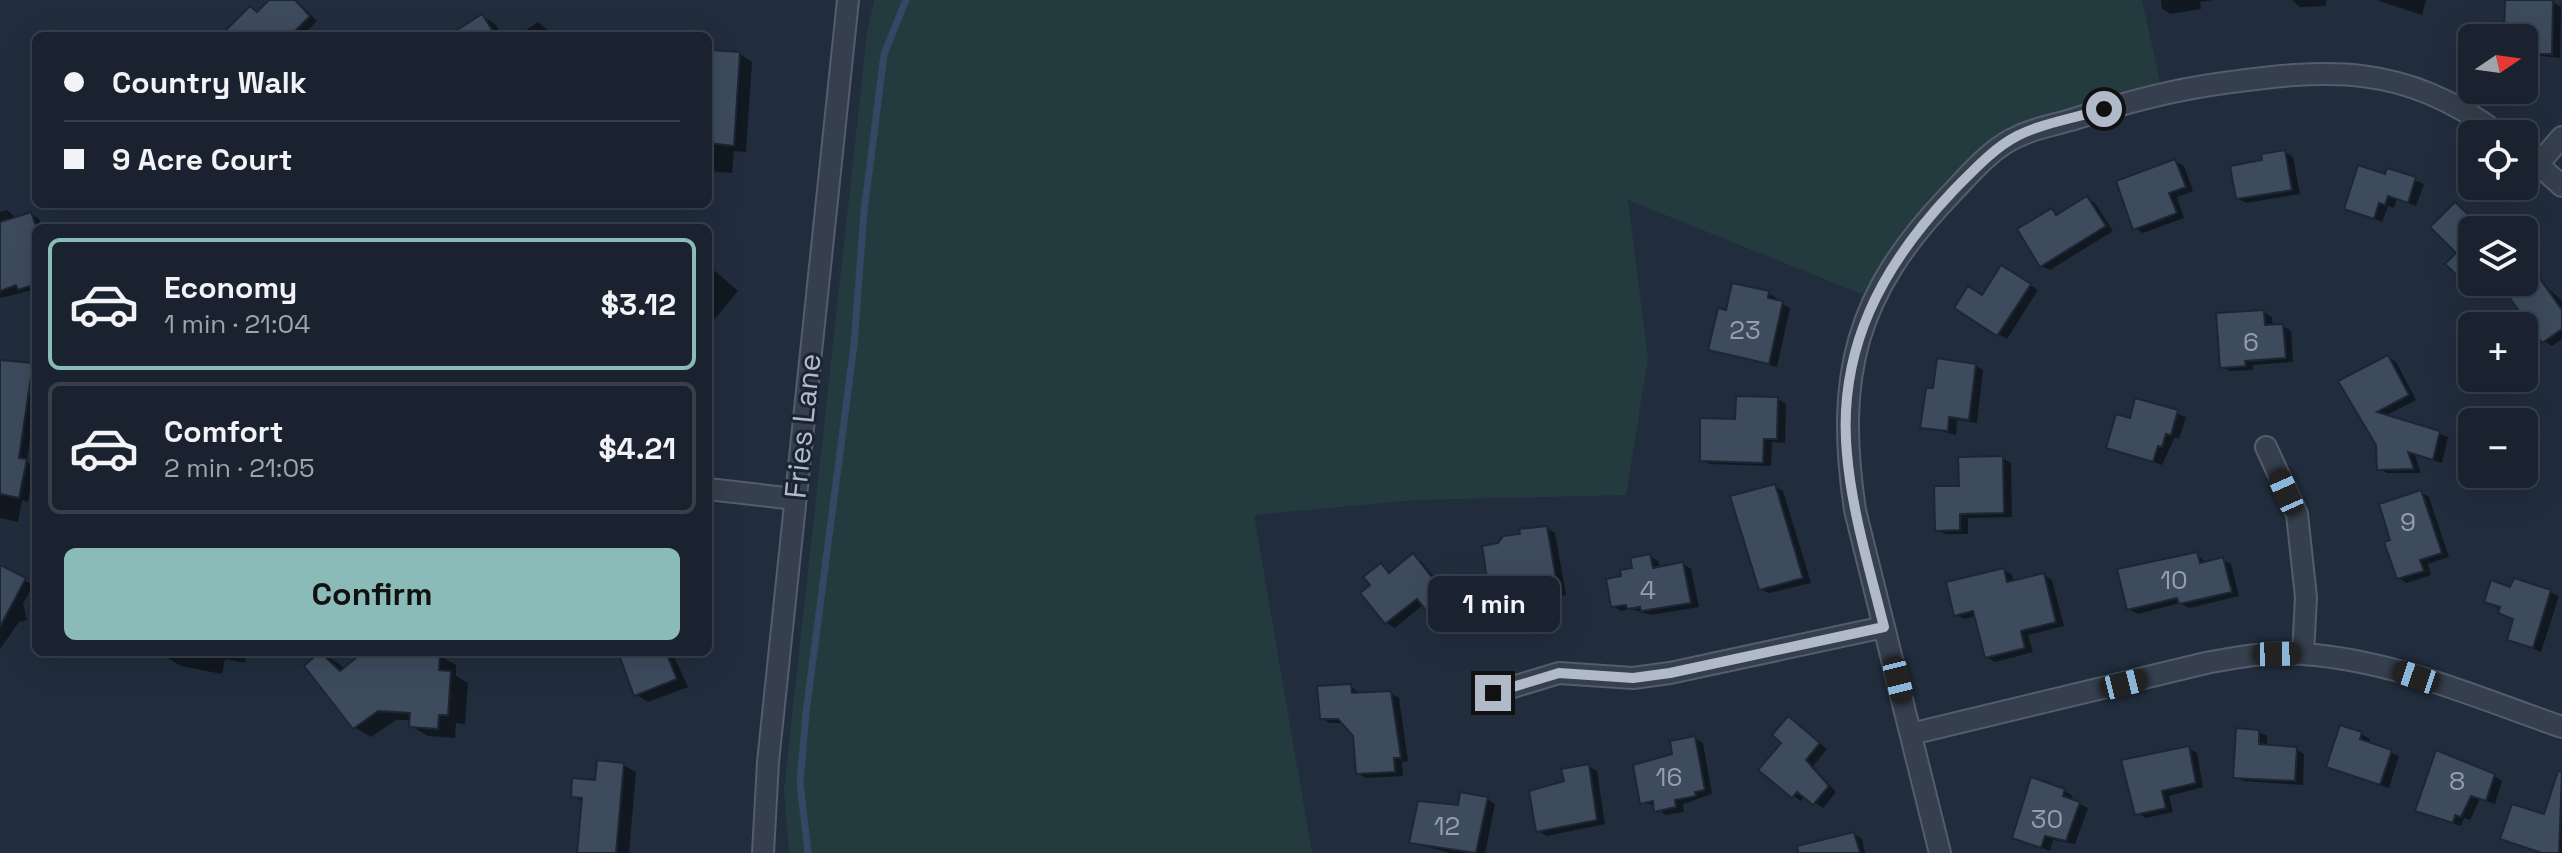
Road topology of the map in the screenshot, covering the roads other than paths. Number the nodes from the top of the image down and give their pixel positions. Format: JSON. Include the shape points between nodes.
{"nodes":[{"id":1,"x":848,"y":0,"type":"edge"},
{"id":2,"x":2480,"y":120,"type":"edge"},
{"id":3,"x":2562,"y":137,"type":"edge"},
{"id":4,"x":2538,"y":153,"type":"edge"},
{"id":5,"x":2538,"y":164,"type":"edge"},
{"id":6,"x":2562,"y":186,"type":"edge"},
{"id":7,"x":2266,"y":447,"type":"dead end"},
{"id":8,"x":712,"y":489,"type":"edge"},
{"id":9,"x":795,"y":499,"type":"junction"},
{"id":10,"x":1884,"y":627,"type":"junction"},
{"id":11,"x":2303,"y":654,"type":"junction"},
{"id":12,"x":1493,"y":693,"type":"dead end"},
{"id":13,"x":2562,"y":727,"type":"edge"},
{"id":14,"x":1911,"y":734,"type":"junction"},
{"id":15,"x":763,"y":853,"type":"edge"},
{"id":16,"x":1940,"y":853,"type":"edge"}],
"edges":[{"from":1,"to":9,"type":"street","name":"Fries Lane"},
{"from":2,"to":10,"type":"street","via":[[2423,90],[2386,78],[2301,72],[2162,91],[2017,136],[1978,166],[1913,234],[1874,299],[1854,355],[1847,453],[1855,510]]},
{"from":3,"to":4,"type":"street"},
{"from":5,"to":6,"type":"street"},
{"from":7,"to":11,"type":"street","via":[[2297,514],[2306,597]]},
{"from":8,"to":9,"type":"street"},
{"from":9,"to":15,"type":"street","name":"Fries Lane"},
{"from":10,"to":12,"type":"street","via":[[1670,673],[1633,678],[1559,673]]},
{"from":10,"to":14,"type":"street"},
{"from":11,"to":13,"type":"street","via":[[2387,667]]},
{"from":11,"to":14,"type":"street","via":[[2206,663]]},
{"from":14,"to":16,"type":"street"}]}
